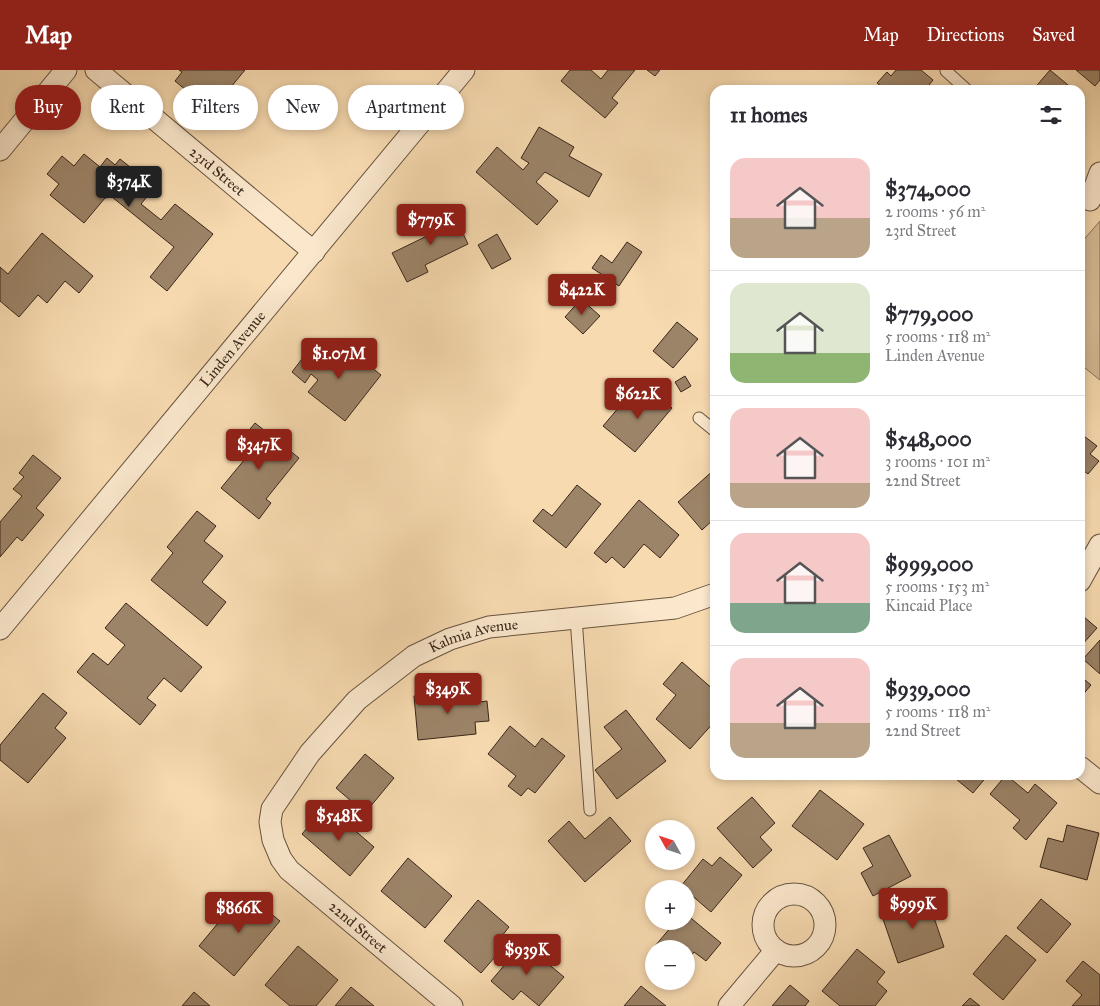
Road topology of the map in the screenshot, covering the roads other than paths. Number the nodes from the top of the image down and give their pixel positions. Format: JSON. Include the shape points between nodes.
{"nodes":[{"id":1,"x":66,"y":70,"type":"edge"},
{"id":2,"x":96,"y":70,"type":"edge"},
{"id":3,"x":464,"y":70,"type":"edge"},
{"id":4,"x":946,"y":71,"type":"dead end"},
{"id":5,"x":961,"y":85,"type":"edge"},
{"id":6,"x":0,"y":150,"type":"edge"},
{"id":7,"x":1100,"y":173,"type":"edge"},
{"id":8,"x":1087,"y":199,"type":"edge"},
{"id":9,"x":314,"y":252,"type":"junction"},
{"id":10,"x":699,"y":418,"type":"dead end"},
{"id":11,"x":710,"y":427,"type":"edge"},
{"id":12,"x":1100,"y":545,"type":"edge"},
{"id":13,"x":1085,"y":572,"type":"edge"},
{"id":14,"x":710,"y":596,"type":"edge"},
{"id":15,"x":576,"y":618,"type":"junction"},
{"id":16,"x":0,"y":629,"type":"edge"},
{"id":17,"x":1085,"y":771,"type":"edge"},
{"id":18,"x":1100,"y":783,"type":"edge"},
{"id":19,"x":590,"y":810,"type":"dead end"},
{"id":20,"x":273,"y":840,"type":"joint"},
{"id":21,"x":776,"y":950,"type":"dead end"},
{"id":22,"x":452,"y":1006,"type":"edge"},
{"id":23,"x":729,"y":1006,"type":"edge"}],
"edges":[{"from":1,"to":6,"type":"street"},
{"from":2,"to":9,"type":"street","name":"23rd Street"},
{"from":3,"to":9,"type":"street","name":"Linden Avenue"},
{"from":4,"to":5,"type":"lane"},
{"from":7,"to":8,"type":"street"},
{"from":9,"to":16,"type":"street","name":"Linden Avenue"},
{"from":10,"to":11,"type":"lane"},
{"from":12,"to":13,"type":"street"},
{"from":14,"to":15,"type":"street","name":"Kalmia Avenue","via":[[675,608]]},
{"from":15,"to":19,"type":"lane"},
{"from":15,"to":20,"type":"street","name":"Kalmia Avenue","via":[[488,627],[450,639],[400,666],[357,700],[310,753],[272,809]]},
{"from":17,"to":18,"type":"street"},
{"from":20,"to":22,"type":"street","name":"22nd Street","via":[[280,859],[289,870]]},
{"from":21,"to":23,"type":"street"}]}
